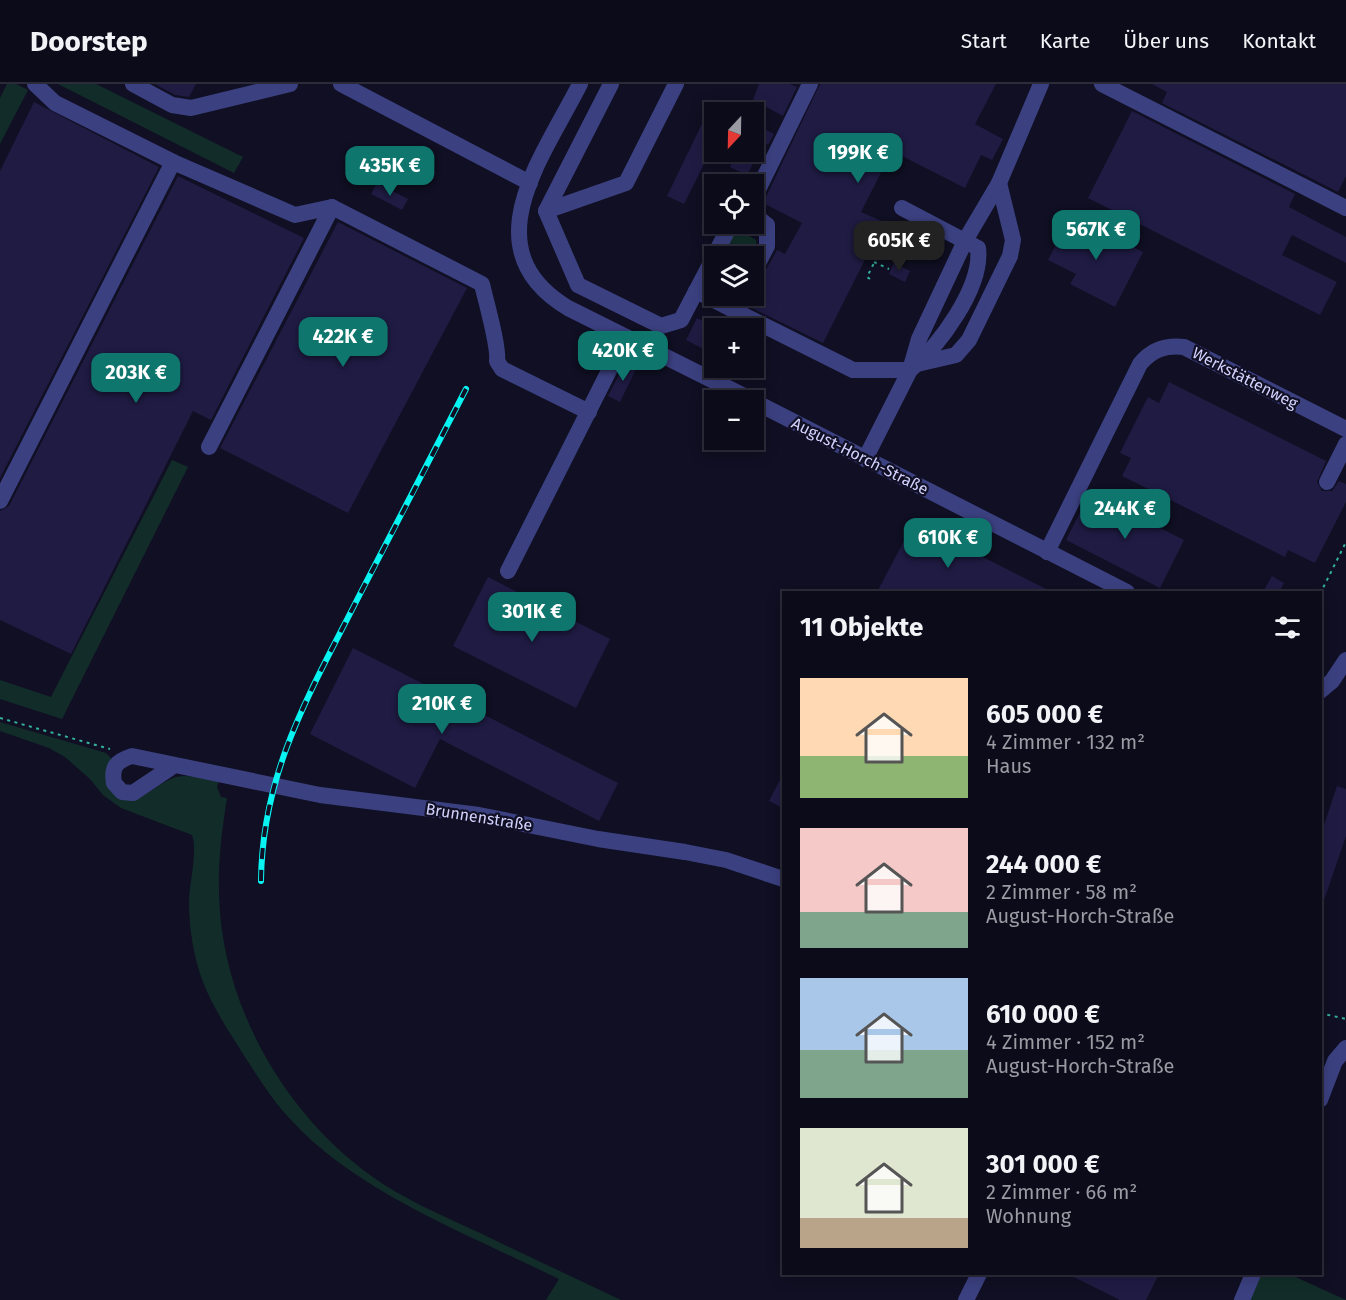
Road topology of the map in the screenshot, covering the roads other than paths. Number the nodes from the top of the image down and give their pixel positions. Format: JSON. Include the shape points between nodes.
{"nodes":[{"id":1,"x":35,"y":84,"type":"edge"},
{"id":2,"x":133,"y":84,"type":"edge"},
{"id":3,"x":290,"y":84,"type":"edge"},
{"id":4,"x":340,"y":84,"type":"edge"},
{"id":5,"x":371,"y":84,"type":"edge"},
{"id":6,"x":580,"y":84,"type":"edge"},
{"id":7,"x":611,"y":84,"type":"edge"},
{"id":8,"x":676,"y":84,"type":"edge"},
{"id":9,"x":810,"y":84,"type":"edge"},
{"id":10,"x":1041,"y":84,"type":"edge"},
{"id":11,"x":1102,"y":84,"type":"edge"},
{"id":12,"x":376,"y":103,"type":"junction"},
{"id":13,"x":173,"y":162,"type":"junction"},
{"id":14,"x":764,"y":178,"type":"edge"},
{"id":15,"x":530,"y":183,"type":"junction"},
{"id":16,"x":999,"y":183,"type":"junction"},
{"id":17,"x":332,"y":207,"type":"junction"},
{"id":18,"x":902,"y":208,"type":"road end"},
{"id":19,"x":1346,"y":208,"type":"edge"},
{"id":20,"x":546,"y":211,"type":"junction"},
{"id":21,"x":764,"y":223,"type":"edge"},
{"id":22,"x":966,"y":239,"type":"junction"},
{"id":23,"x":764,"y":252,"type":"edge"},
{"id":24,"x":704,"y":276,"type":"edge"},
{"id":25,"x":696,"y":291,"type":"junction"},
{"id":26,"x":733,"y":318,"type":"edge"},
{"id":27,"x":764,"y":333,"type":"edge"},
{"id":28,"x":626,"y":337,"type":"junction"},
{"id":29,"x":918,"y":364,"type":"junction"},
{"id":30,"x":704,"y":369,"type":"edge"},
{"id":31,"x":720,"y":378,"type":"edge"},
{"id":32,"x":737,"y":390,"type":"edge"},
{"id":33,"x":764,"y":407,"type":"edge"},
{"id":34,"x":589,"y":412,"type":"junction"},
{"id":35,"x":1346,"y":429,"type":"edge"},
{"id":36,"x":1346,"y":444,"type":"edge"},
{"id":37,"x":209,"y":447,"type":"dead end"},
{"id":38,"x":865,"y":459,"type":"junction"},
{"id":39,"x":1327,"y":482,"type":"dead end"},
{"id":40,"x":0,"y":501,"type":"edge"},
{"id":41,"x":1047,"y":552,"type":"junction"},
{"id":42,"x":508,"y":571,"type":"dead end"},
{"id":43,"x":1125,"y":591,"type":"edge"},
{"id":44,"x":1346,"y":660,"type":"edge"},
{"id":45,"x":1322,"y":689,"type":"edge"},
{"id":46,"x":173,"y":766,"type":"dead end"},
{"id":47,"x":782,"y":879,"type":"edge"},
{"id":48,"x":1346,"y":1048,"type":"edge"},
{"id":49,"x":1322,"y":1095,"type":"edge"},
{"id":50,"x":978,"y":1275,"type":"edge"},
{"id":51,"x":1252,"y":1275,"type":"edge"},
{"id":52,"x":966,"y":1300,"type":"edge"},
{"id":53,"x":1242,"y":1300,"type":"edge"}],
"edges":[{"from":1,"to":13,"type":"street","via":[[55,103]]},
{"from":2,"to":3,"type":"street","via":[[172,105],[190,108]]},
{"from":4,"to":12,"type":"street"},
{"from":5,"to":12,"type":"street"},
{"from":6,"to":15,"type":"street"},
{"from":7,"to":20,"type":"street"},
{"from":8,"to":20,"type":"street","via":[[626,183]]},
{"from":9,"to":14,"type":"street"},
{"from":10,"to":16,"type":"street"},
{"from":11,"to":19,"type":"street"},
{"from":12,"to":15,"type":"street"},
{"from":13,"to":17,"type":"street","via":[[295,214]]},
{"from":13,"to":40,"type":"street"},
{"from":15,"to":28,"type":"street","name":"August-Horch-Straße","via":[[519,210],[517,232],[521,255],[532,277],[551,297]]},
{"from":16,"to":22,"type":"street"},
{"from":16,"to":29,"type":"street","via":[[1013,240],[1010,256],[969,340],[956,355]]},
{"from":17,"to":34,"type":"street","via":[[482,284],[497,361],[502,369]]},
{"from":17,"to":37,"type":"street"},
{"from":18,"to":22,"type":"street"},
{"from":20,"to":25,"type":"street","via":[[578,285],[661,326],[681,320]]},
{"from":21,"to":23,"type":"street"},
{"from":22,"to":29,"type":"street","via":[[919,339]]},
{"from":22,"to":29,"type":"street","via":[[978,248],[980,261],[948,330]]},
{"from":24,"to":25,"type":"street"},
{"from":25,"to":26,"type":"street"},
{"from":27,"to":29,"type":"street","via":[[853,370]]},
{"from":28,"to":30,"type":"street","name":"August-Horch-Straße"},
{"from":28,"to":34,"type":"street"},
{"from":29,"to":38,"type":"street"},
{"from":31,"to":32,"type":"street","name":"August-Horch-Straße"},
{"from":33,"to":38,"type":"street","name":"August-Horch-Straße"},
{"from":34,"to":42,"type":"street"},
{"from":35,"to":41,"type":"street","name":"Werkstättenweg","via":[[1184,347],[1169,345],[1140,364]]},
{"from":36,"to":39,"type":"street"},
{"from":38,"to":41,"type":"street","name":"August-Horch-Straße"},
{"from":41,"to":43,"type":"street","name":"August-Horch-Straße"},
{"from":44,"to":45,"type":"street"},
{"from":46,"to":47,"type":"street","name":"Brunnenstraße","via":[[320,795],[478,815],[685,852],[726,860]]},
{"from":48,"to":49,"type":"street","via":[[1335,1061]]},
{"from":50,"to":52,"type":"street"},
{"from":51,"to":53,"type":"street"}]}
